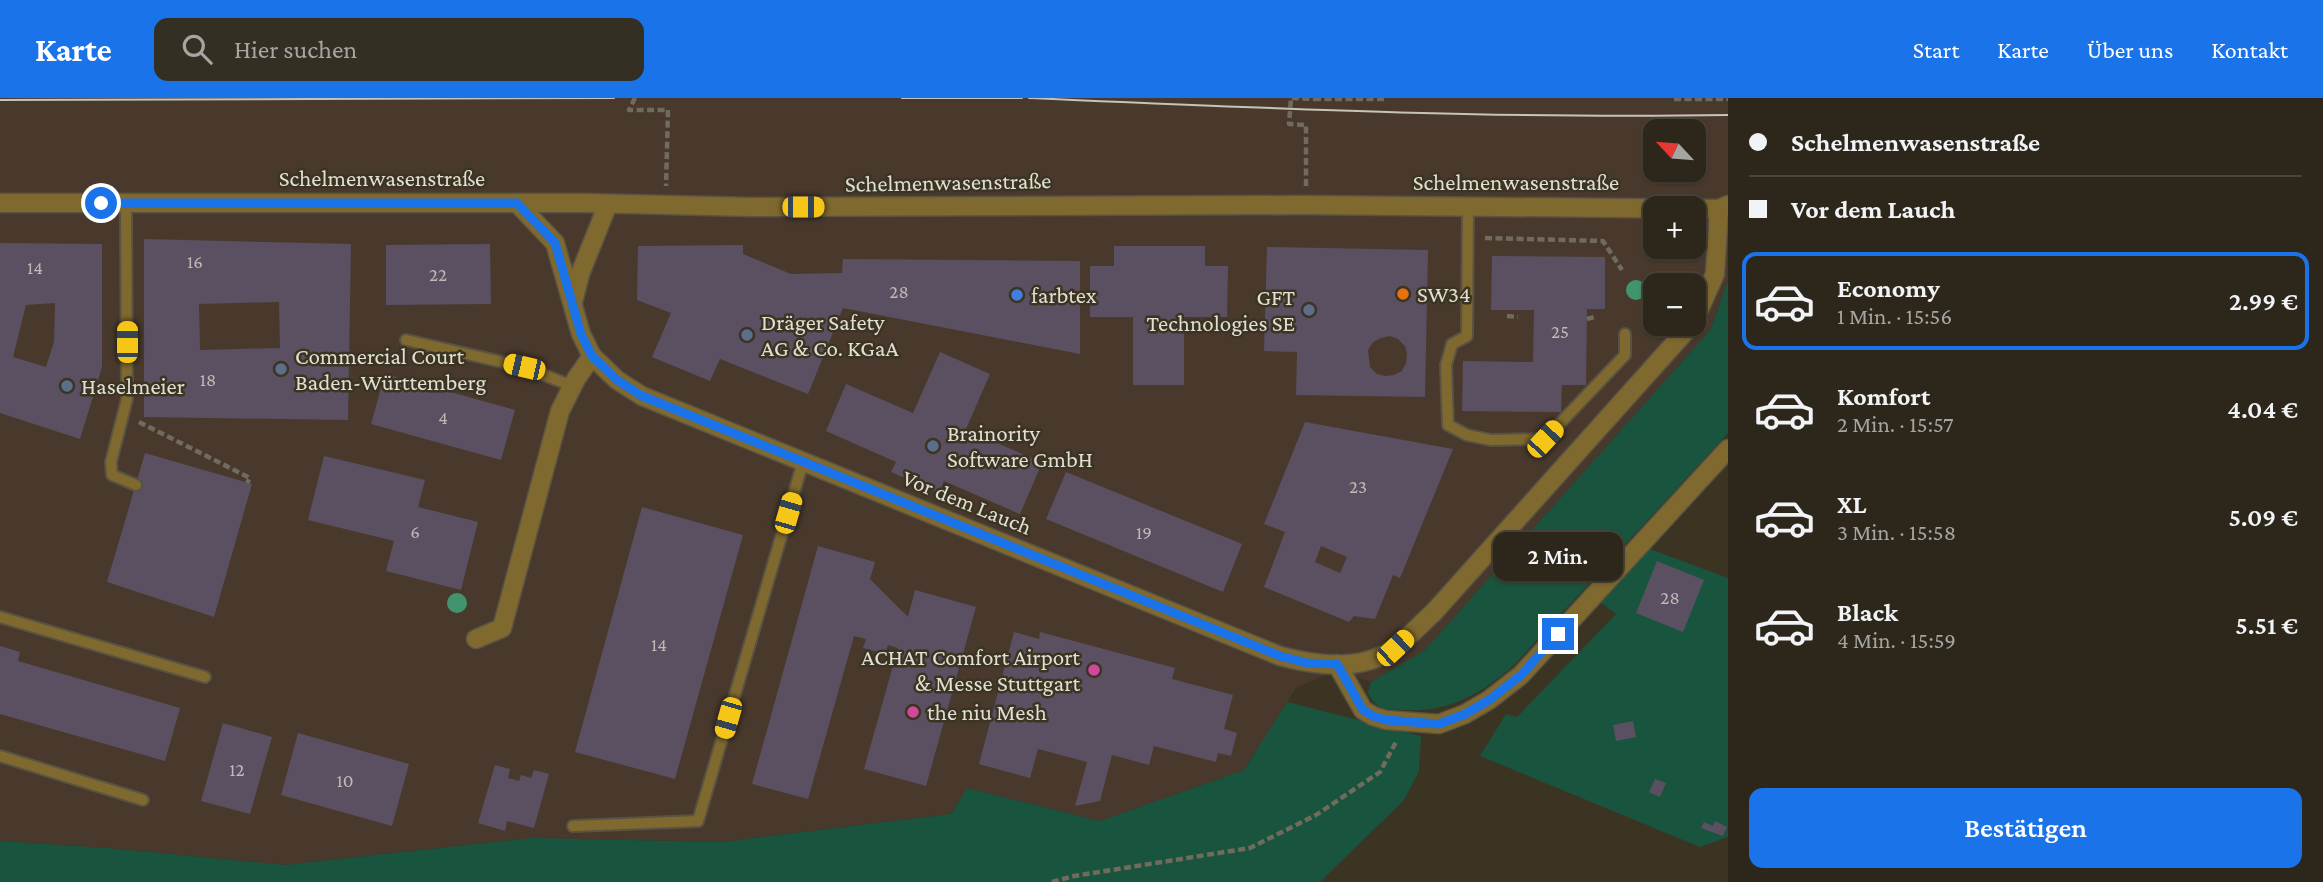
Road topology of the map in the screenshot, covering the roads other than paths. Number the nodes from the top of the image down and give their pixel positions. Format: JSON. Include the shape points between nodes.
{"nodes":[{"id":1,"x":126,"y":202,"type":"junction"},
{"id":2,"x":0,"y":203,"type":"edge"},
{"id":3,"x":517,"y":203,"type":"junction"},
{"id":4,"x":608,"y":204,"type":"junction"},
{"id":5,"x":1468,"y":206,"type":"junction"},
{"id":6,"x":1723,"y":207,"type":"edge"},
{"id":7,"x":1706,"y":294,"type":"edge"},
{"id":8,"x":573,"y":302,"type":"junction"},
{"id":9,"x":1625,"y":334,"type":"dead end"},
{"id":10,"x":1680,"y":336,"type":"edge"},
{"id":11,"x":406,"y":340,"type":"dead end"},
{"id":12,"x":592,"y":356,"type":"junction"},
{"id":13,"x":572,"y":386,"type":"junction"},
{"id":14,"x":1728,"y":449,"type":"edge"},
{"id":15,"x":803,"y":462,"type":"junction"},
{"id":16,"x":136,"y":485,"type":"dead end"},
{"id":17,"x":0,"y":617,"type":"edge"},
{"id":18,"x":476,"y":639,"type":"dead end"},
{"id":19,"x":1337,"y":664,"type":"junction"},
{"id":20,"x":205,"y":677,"type":"dead end"},
{"id":21,"x":0,"y":757,"type":"edge"},
{"id":22,"x":143,"y":800,"type":"dead end"},
{"id":23,"x":573,"y":826,"type":"dead end"}],
"edges":[{"from":1,"to":2,"type":"street","name":"Schelmenwasenstraße"},
{"from":1,"to":3,"type":"street","name":"Schelmenwasenstraße"},
{"from":1,"to":16,"type":"lane","via":[[127,398],[110,462],[113,474]]},
{"from":3,"to":4,"type":"street","name":"Schelmenwasenstraße"},
{"from":3,"to":8,"type":"street","name":"Vor dem Lauch","via":[[555,243]]},
{"from":4,"to":5,"type":"street","name":"Schelmenwasenstraße","via":[[765,208]]},
{"from":4,"to":8,"type":"street"},
{"from":5,"to":6,"type":"street","name":"Schelmenwasenstraße"},
{"from":5,"to":9,"type":"lane","via":[[1467,336],[1452,344],[1446,365],[1448,425],[1491,440],[1545,439],[1625,355]]},
{"from":6,"to":7,"type":"street","name":"Vor dem Lauch","via":[[1715,274]]},
{"from":8,"to":12,"type":"street","name":"Vor dem Lauch"},
{"from":10,"to":19,"type":"street","name":"Vor dem Lauch","via":[[1434,612],[1395,648],[1368,661]]},
{"from":11,"to":13,"type":"lane","via":[[524,367]]},
{"from":12,"to":13,"type":"street"},
{"from":12,"to":15,"type":"street","name":"Vor dem Lauch","via":[[642,396]]},
{"from":13,"to":18,"type":"street","via":[[560,411],[502,628]]},
{"from":14,"to":19,"type":"street","via":[[1521,675],[1465,714],[1439,724],[1386,720],[1363,710]]},
{"from":15,"to":19,"type":"street","name":"Vor dem Lauch","via":[[1280,656]]},
{"from":15,"to":23,"type":"lane","via":[[698,821]]},
{"from":17,"to":20,"type":"lane"},
{"from":21,"to":22,"type":"lane"}]}
